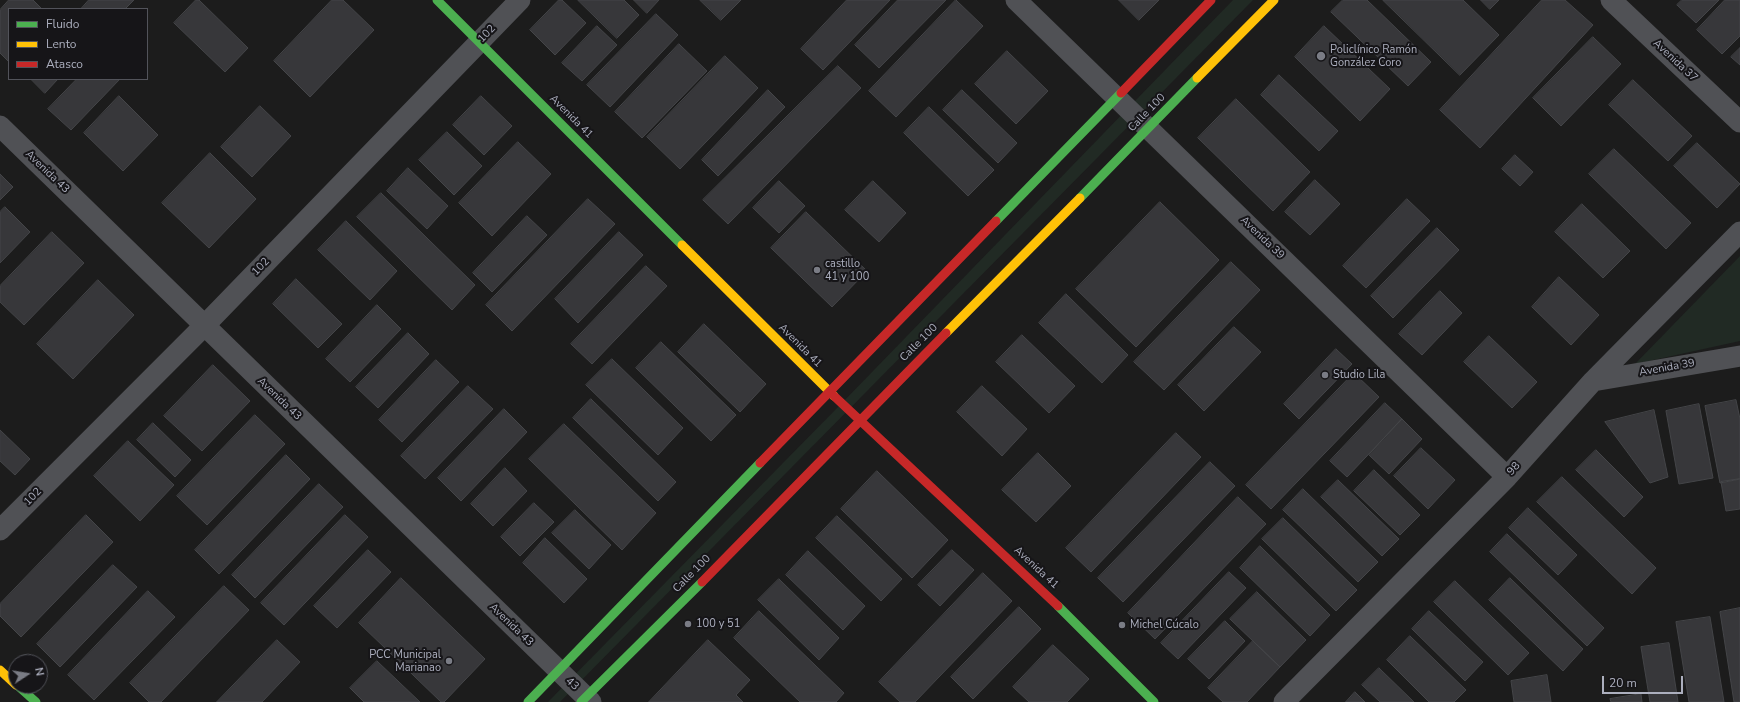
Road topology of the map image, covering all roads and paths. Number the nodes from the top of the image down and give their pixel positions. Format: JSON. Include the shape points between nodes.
{"nodes":[{"id":1,"x":437,"y":0,"type":"edge"},
{"id":2,"x":520,"y":0,"type":"edge"},
{"id":3,"x":1016,"y":0,"type":"edge"},
{"id":4,"x":1212,"y":0,"type":"edge"},
{"id":5,"x":1274,"y":0,"type":"edge"},
{"id":6,"x":1611,"y":0,"type":"edge"},
{"id":7,"x":479,"y":42,"type":"junction"},
{"id":8,"x":1116,"y":97,"type":"junction"},
{"id":9,"x":1740,"y":122,"type":"edge"},
{"id":10,"x":0,"y":126,"type":"edge"},
{"id":11,"x":1149,"y":128,"type":"junction"},
{"id":12,"x":1740,"y":232,"type":"edge"},
{"id":13,"x":204,"y":326,"type":"junction"},
{"id":14,"x":1740,"y":356,"type":"edge"},
{"id":15,"x":1593,"y":381,"type":"junction"},
{"id":16,"x":830,"y":393,"type":"junction"},
{"id":17,"x":860,"y":420,"type":"junction"},
{"id":18,"x":1507,"y":477,"type":"junction"},
{"id":19,"x":0,"y":530,"type":"edge"},
{"id":20,"x":0,"y":670,"type":"edge"},
{"id":21,"x":558,"y":671,"type":"junction"},
{"id":22,"x":8,"y":677,"type":"edge"},
{"id":23,"x":27,"y":694,"type":"edge"},
{"id":24,"x":586,"y":700,"type":"edge"},
{"id":25,"x":36,"y":702,"type":"edge"},
{"id":26,"x":528,"y":702,"type":"edge"},
{"id":27,"x":1154,"y":702,"type":"edge"},
{"id":28,"x":1284,"y":702,"type":"edge"}],
"edges":[{"from":1,"to":7,"type":"main road","name":"Avenida 41"},
{"from":2,"to":7,"type":"street","name":"102"},
{"from":3,"to":8,"type":"street","name":"Avenida 39"},
{"from":4,"to":8,"type":"main road"},
{"from":5,"to":11,"type":"main road","name":"Calle 100"},
{"from":6,"to":9,"type":"street","name":"Avenida 37"},
{"from":7,"to":13,"type":"street","name":"102"},
{"from":7,"to":16,"type":"main road","name":"Avenida 41"},
{"from":8,"to":11,"type":"street","name":"Avenida 39"},
{"from":8,"to":16,"type":"main road"},
{"from":10,"to":13,"type":"street","name":"Avenida 43"},
{"from":11,"to":17,"type":"main road","name":"Calle 100"},
{"from":11,"to":18,"type":"street","name":"Avenida 39"},
{"from":12,"to":15,"type":"street","name":"98"},
{"from":13,"to":19,"type":"street","name":"102"},
{"from":13,"to":21,"type":"street","name":"Avenida 43"},
{"from":14,"to":15,"type":"street","name":"Avenida 39"},
{"from":15,"to":18,"type":"street","name":"98"},
{"from":16,"to":17,"type":"main road","name":"Avenida 41"},
{"from":16,"to":21,"type":"main road"},
{"from":17,"to":24,"type":"main road","name":"Calle 100"},
{"from":17,"to":27,"type":"main road","name":"Avenida 41","via":[[1066,613]]},
{"from":18,"to":28,"type":"street","name":"98"},
{"from":20,"to":22,"type":"main road"},
{"from":21,"to":24,"type":"street","name":"43"},
{"from":21,"to":26,"type":"main road"},
{"from":23,"to":25,"type":"main road"}]}
